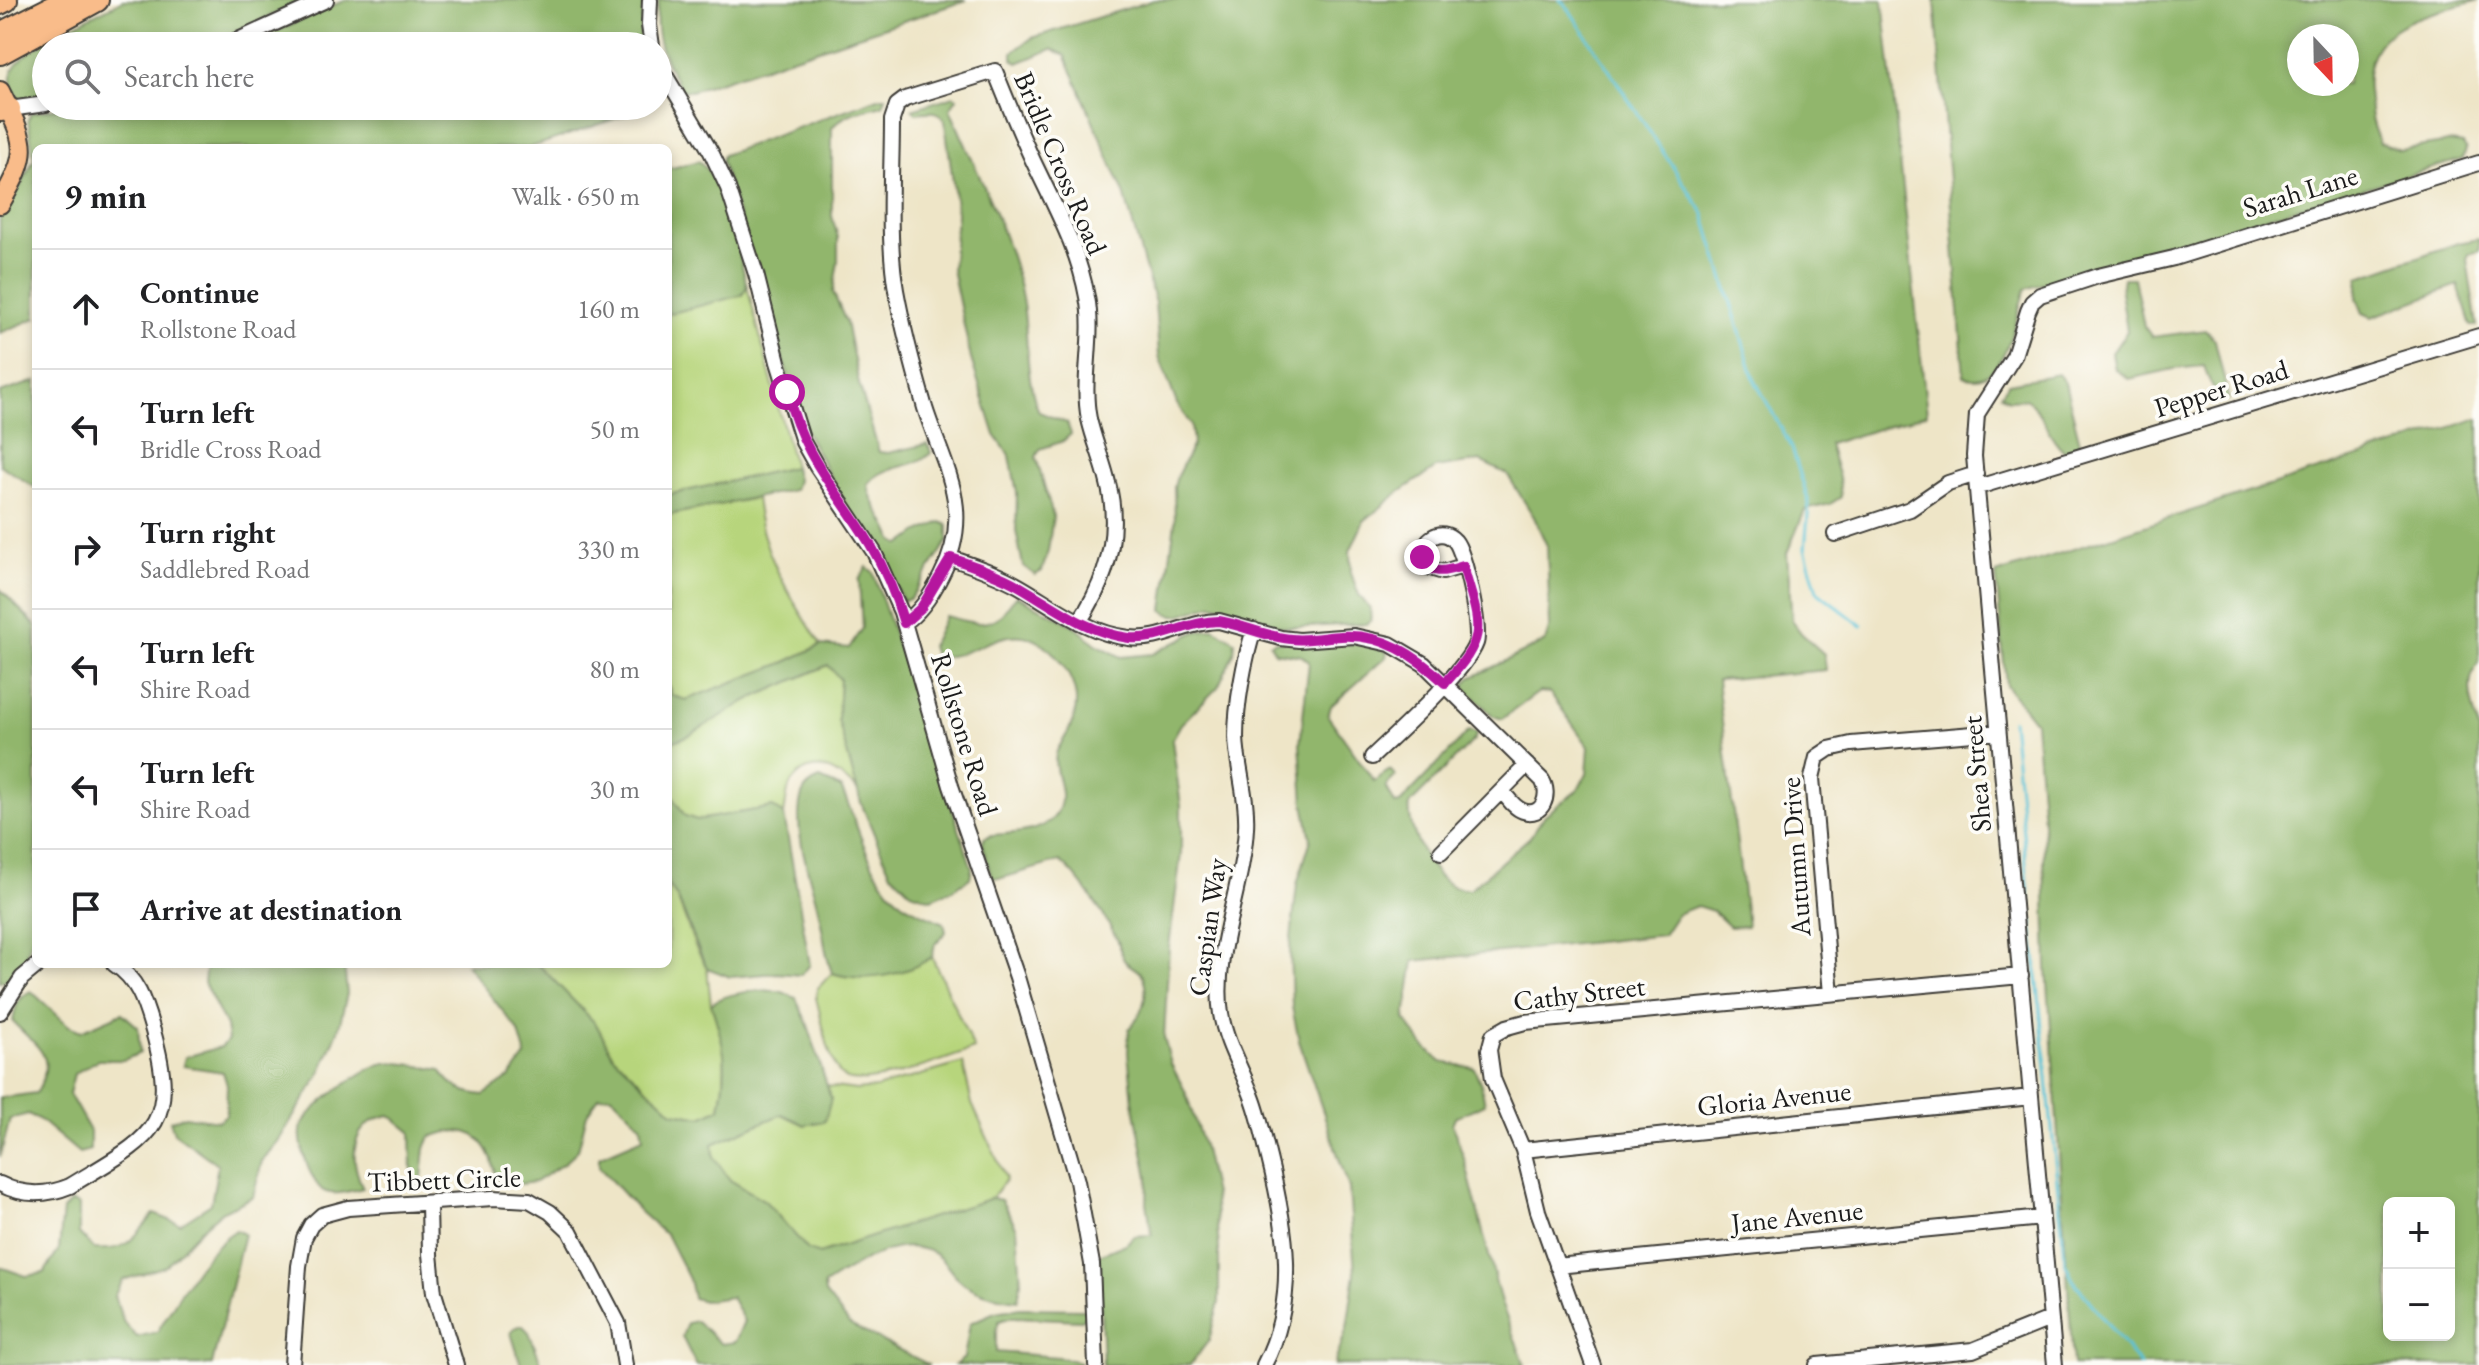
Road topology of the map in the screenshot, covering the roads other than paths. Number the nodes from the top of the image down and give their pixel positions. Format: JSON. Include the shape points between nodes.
{"nodes":[{"id":1,"x":6,"y":0,"type":"edge"},
{"id":2,"x":67,"y":0,"type":"edge"},
{"id":3,"x":97,"y":0,"type":"edge"},
{"id":4,"x":326,"y":0,"type":"edge"},
{"id":5,"x":650,"y":0,"type":"edge"},
{"id":6,"x":0,"y":3,"type":"edge"},
{"id":7,"x":38,"y":32,"type":"edge"},
{"id":8,"x":256,"y":32,"type":"edge"},
{"id":9,"x":650,"y":32,"type":"edge"},
{"id":10,"x":0,"y":34,"type":"edge"},
{"id":11,"x":32,"y":36,"type":"edge"},
{"id":12,"x":0,"y":53,"type":"edge"},
{"id":13,"x":672,"y":87,"type":"edge"},
{"id":14,"x":3,"y":104,"type":"edge"},
{"id":15,"x":32,"y":104,"type":"edge"},
{"id":16,"x":2479,"y":163,"type":"edge"},
{"id":17,"x":0,"y":204,"type":"edge"},
{"id":18,"x":2136,"y":266,"type":"joint"},
{"id":19,"x":2479,"y":336,"type":"edge"},
{"id":20,"x":1977,"y":481,"type":"junction"},
{"id":21,"x":1835,"y":534,"type":"dead end"},
{"id":22,"x":951,"y":558,"type":"junction"},
{"id":23,"x":1463,"y":566,"type":"dead end"},
{"id":24,"x":1079,"y":622,"type":"junction"},
{"id":25,"x":904,"y":623,"type":"junction"},
{"id":26,"x":1254,"y":630,"type":"junction"},
{"id":27,"x":1445,"y":683,"type":"junction"},
{"id":28,"x":1998,"y":732,"type":"junction"},
{"id":29,"x":1372,"y":757,"type":"dead end"},
{"id":30,"x":1527,"y":765,"type":"junction"},
{"id":31,"x":1502,"y":791,"type":"junction"},
{"id":32,"x":1441,"y":852,"type":"dead end"},
{"id":33,"x":34,"y":968,"type":"edge"},
{"id":34,"x":118,"y":968,"type":"edge"},
{"id":35,"x":2021,"y":976,"type":"junction"},
{"id":36,"x":1831,"y":994,"type":"junction"},
{"id":37,"x":0,"y":1012,"type":"edge"},
{"id":38,"x":2031,"y":1097,"type":"junction"},
{"id":39,"x":1523,"y":1150,"type":"junction"},
{"id":40,"x":0,"y":1184,"type":"edge"},
{"id":41,"x":429,"y":1204,"type":"junction"},
{"id":42,"x":2042,"y":1218,"type":"junction"},
{"id":43,"x":1557,"y":1266,"type":"junction"},
{"id":44,"x":2050,"y":1319,"type":"junction"},
{"id":45,"x":292,"y":1365,"type":"edge"},
{"id":46,"x":456,"y":1365,"type":"edge"},
{"id":47,"x":625,"y":1365,"type":"edge"},
{"id":48,"x":1096,"y":1365,"type":"edge"},
{"id":49,"x":1264,"y":1365,"type":"edge"},
{"id":50,"x":1593,"y":1365,"type":"edge"},
{"id":51,"x":1817,"y":1365,"type":"edge"},
{"id":52,"x":2055,"y":1365,"type":"edge"}],
"edges":[{"from":1,"to":6,"type":"highway"},
{"from":2,"to":10,"type":"highway"},
{"from":3,"to":7,"type":"highway"},
{"from":4,"to":8,"type":"street"},
{"from":5,"to":9,"type":"street"},
{"from":11,"to":12,"type":"highway"},
{"from":13,"to":25,"type":"street","name":"Rollstone Road","via":[[728,188],[803,442],[874,552]]},
{"from":14,"to":15,"type":"street"},
{"from":14,"to":17,"type":"main road","via":[[21,134],[24,152]]},
{"from":16,"to":18,"type":"street","name":"Sarah Lane"},
{"from":18,"to":20,"type":"street","name":"Shea Street","via":[[2051,291],[2032,302],[2014,356],[1977,414]]},
{"from":19,"to":20,"type":"street","name":"Pepper Road"},
{"from":20,"to":21,"type":"street","name":"Pepper Road","via":[[1948,483],[1910,509]]},
{"from":20,"to":28,"type":"street","name":"Shea Street"},
{"from":22,"to":24,"type":"street","via":[[1018,585]]},
{"from":22,"to":24,"type":"street","name":"Bridle Cross Road","via":[[956,537],[953,486],[921,394],[896,287],[892,120],[905,99],[995,71],[1067,232],[1087,294],[1086,390],[1109,486],[1113,530],[1109,563]]},
{"from":22,"to":25,"type":"street","name":"Bridle Cross Road","via":[[921,608]]},
{"from":23,"to":27,"type":"street","via":[[1478,635],[1466,660]]},
{"from":24,"to":26,"type":"street","via":[[1130,638],[1161,636],[1209,621]]},
{"from":25,"to":48,"type":"street","name":"Rollstone Road","via":[[1077,1181],[1092,1264]]},
{"from":26,"to":27,"type":"street","via":[[1299,640],[1371,638],[1411,654]]},
{"from":26,"to":49,"type":"street","name":"Caspian Way","via":[[1236,738],[1246,807],[1244,850],[1220,986],[1226,1034],[1253,1100],[1286,1238],[1282,1317]]},
{"from":27,"to":29,"type":"street"},
{"from":27,"to":30,"type":"street"},
{"from":28,"to":35,"type":"street","name":"Shea Street"},
{"from":28,"to":36,"type":"street","name":"Autumn Drive","via":[[1851,744],[1817,757],[1812,778]]},
{"from":30,"to":31,"type":"street"},
{"from":30,"to":31,"type":"street","via":[[1545,785],[1547,797],[1541,807],[1523,811]]},
{"from":31,"to":32,"type":"street"},
{"from":33,"to":37,"type":"street"},
{"from":34,"to":40,"type":"street","via":[[135,983],[144,1002],[164,1076],[160,1114],[137,1143],[70,1186],[33,1194]]},
{"from":35,"to":36,"type":"street","name":"Cathy Street"},
{"from":35,"to":38,"type":"street","name":"Shea Street"},
{"from":36,"to":39,"type":"street","name":"Cathy Street","via":[[1525,1022],[1500,1030],[1490,1043],[1491,1069]]},
{"from":38,"to":39,"type":"street","name":"Gloria Avenue"},
{"from":38,"to":42,"type":"street","name":"Shea Street"},
{"from":39,"to":43,"type":"street","name":"Cathy Street"},
{"from":41,"to":45,"type":"street","name":"Tibbett Circle","via":[[335,1210],[311,1225],[299,1266]]},
{"from":41,"to":46,"type":"street","via":[[434,1293]]},
{"from":41,"to":47,"type":"street","name":"Tibbett Circle","via":[[522,1199],[555,1216],[570,1231],[607,1299],[618,1323]]},
{"from":42,"to":43,"type":"street","name":"Jane Avenue"},
{"from":42,"to":44,"type":"street","name":"Shea Street"},
{"from":43,"to":50,"type":"street","name":"Cathy Street"},
{"from":44,"to":51,"type":"street","via":[[1973,1350]]},
{"from":44,"to":52,"type":"street","name":"Shea Street"}]}
